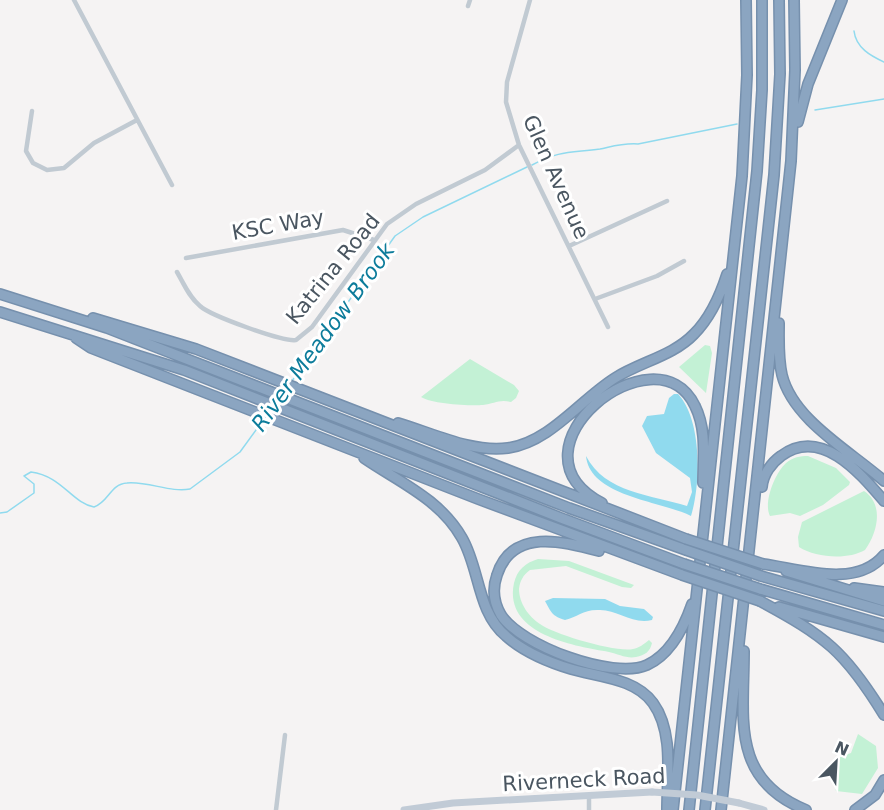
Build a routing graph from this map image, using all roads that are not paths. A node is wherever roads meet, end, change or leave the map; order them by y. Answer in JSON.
{"nodes":[{"id":1,"x":74,"y":0,"type":"edge"},
{"id":2,"x":470,"y":0,"type":"edge"},
{"id":3,"x":530,"y":0,"type":"edge"},
{"id":4,"x":746,"y":0,"type":"edge"},
{"id":5,"x":762,"y":0,"type":"edge"},
{"id":6,"x":779,"y":0,"type":"edge"},
{"id":7,"x":794,"y":0,"type":"edge"},
{"id":8,"x":842,"y":0,"type":"edge"},
{"id":9,"x":468,"y":6,"type":"dead end"},
{"id":10,"x":32,"y":111,"type":"dead end"},
{"id":11,"x":137,"y":120,"type":"junction"},
{"id":12,"x":519,"y":145,"type":"junction"},
{"id":13,"x":791,"y":161,"type":"junction"},
{"id":14,"x":172,"y":185,"type":"dead end"},
{"id":15,"x":667,"y":201,"type":"dead end"},
{"id":16,"x":735,"y":237,"type":"junction"},
{"id":17,"x":374,"y":240,"type":"junction"},
{"id":18,"x":569,"y":246,"type":"junction"},
{"id":19,"x":186,"y":258,"type":"dead end"},
{"id":20,"x":684,"y":261,"type":"dead end"},
{"id":21,"x":780,"y":261,"type":"junction"},
{"id":22,"x":177,"y":272,"type":"dead end"},
{"id":23,"x":0,"y":294,"type":"edge"},
{"id":24,"x":595,"y":299,"type":"junction"},
{"id":25,"x":29,"y":303,"type":"junction"},
{"id":26,"x":0,"y":312,"type":"edge"},
{"id":27,"x":608,"y":327,"type":"dead end"},
{"id":28,"x":67,"y":332,"type":"junction"},
{"id":29,"x":331,"y":402,"type":"junction"},
{"id":30,"x":350,"y":447,"type":"junction"},
{"id":31,"x":884,"y":482,"type":"edge"},
{"id":32,"x":884,"y":501,"type":"edge"},
{"id":33,"x":755,"y":509,"type":"junction"},
{"id":34,"x":652,"y":526,"type":"junction"},
{"id":35,"x":703,"y":537,"type":"junction"},
{"id":36,"x":884,"y":555,"type":"edge"},
{"id":37,"x":763,"y":564,"type":"junction"},
{"id":38,"x":682,"y":575,"type":"junction"},
{"id":39,"x":798,"y":575,"type":"junction"},
{"id":40,"x":697,"y":587,"type":"junction"},
{"id":41,"x":884,"y":592,"type":"edge"},
{"id":42,"x":760,"y":601,"type":"junction"},
{"id":43,"x":884,"y":601,"type":"edge"},
{"id":44,"x":743,"y":603,"type":"junction"},
{"id":45,"x":884,"y":611,"type":"edge"},
{"id":46,"x":884,"y":625,"type":"edge"},
{"id":47,"x":884,"y":637,"type":"edge"},
{"id":48,"x":873,"y":698,"type":"junction"},
{"id":49,"x":884,"y":715,"type":"edge"},
{"id":50,"x":884,"y":725,"type":"edge"},
{"id":51,"x":285,"y":735,"type":"dead end"},
{"id":52,"x":884,"y":780,"type":"edge"},
{"id":53,"x":589,"y":795,"type":"junction"},
{"id":54,"x":276,"y":810,"type":"edge"},
{"id":55,"x":404,"y":810,"type":"edge"},
{"id":56,"x":589,"y":810,"type":"edge"},
{"id":57,"x":667,"y":810,"type":"edge"},
{"id":58,"x":673,"y":810,"type":"edge"},
{"id":59,"x":689,"y":810,"type":"edge"},
{"id":60,"x":705,"y":810,"type":"edge"},
{"id":61,"x":721,"y":810,"type":"edge"},
{"id":62,"x":764,"y":810,"type":"edge"},
{"id":63,"x":806,"y":810,"type":"edge"},
{"id":64,"x":855,"y":810,"type":"edge"}],
"edges":[{"from":1,"to":11,"type":"street"},
{"from":2,"to":9,"type":"street"},
{"from":3,"to":12,"type":"street","name":"Glen Avenue"},
{"from":4,"to":16,"type":"highway"},
{"from":5,"to":59,"type":"highway"},
{"from":6,"to":60,"type":"highway"},
{"from":7,"to":13,"type":"highway"},
{"from":8,"to":13,"type":"highway"},
{"from":10,"to":11,"type":"street"},
{"from":11,"to":14,"type":"street"},
{"from":12,"to":17,"type":"street","name":"Katrina Road"},
{"from":12,"to":18,"type":"street","name":"Glen Avenue"},
{"from":13,"to":21,"type":"highway"},
{"from":15,"to":18,"type":"street"},
{"from":16,"to":29,"type":"highway"},
{"from":16,"to":35,"type":"highway"},
{"from":17,"to":19,"type":"street","name":"KSC Way"},
{"from":17,"to":22,"type":"street","name":"Katrina Road"},
{"from":18,"to":24,"type":"street","name":"Glen Avenue"},
{"from":20,"to":24,"type":"street"},
{"from":21,"to":31,"type":"highway"},
{"from":21,"to":33,"type":"highway"},
{"from":23,"to":25,"type":"highway"},
{"from":24,"to":27,"type":"street","name":"Glen Avenue"},
{"from":25,"to":29,"type":"highway"},
{"from":25,"to":45,"type":"highway","bridge":true},
{"from":26,"to":28,"type":"highway"},
{"from":28,"to":30,"type":"highway"},
{"from":28,"to":46,"type":"highway","bridge":true},
{"from":29,"to":34,"type":"highway"},
{"from":30,"to":38,"type":"highway"},
{"from":30,"to":57,"type":"highway"},
{"from":32,"to":33,"type":"highway"},
{"from":33,"to":44,"type":"highway"},
{"from":34,"to":35,"type":"highway"},
{"from":34,"to":37,"type":"highway","bridge":true},
{"from":35,"to":40,"type":"highway"},
{"from":36,"to":37,"type":"highway"},
{"from":37,"to":39,"type":"highway"},
{"from":38,"to":40,"type":"highway"},
{"from":38,"to":42,"type":"highway","bridge":true},
{"from":39,"to":41,"type":"highway"},
{"from":39,"to":43,"type":"highway"},
{"from":40,"to":58,"type":"highway"},
{"from":42,"to":47,"type":"highway"},
{"from":42,"to":48,"type":"highway"},
{"from":44,"to":61,"type":"highway"},
{"from":44,"to":63,"type":"highway"},
{"from":48,"to":49,"type":"highway"},
{"from":48,"to":50,"type":"highway"},
{"from":51,"to":54,"type":"street"},
{"from":52,"to":64,"type":"highway"},
{"from":53,"to":55,"type":"main road","name":"Riverneck Road"},
{"from":53,"to":56,"type":"street"},
{"from":53,"to":62,"type":"main road","name":"Riverneck Road","bridge":true}]}
